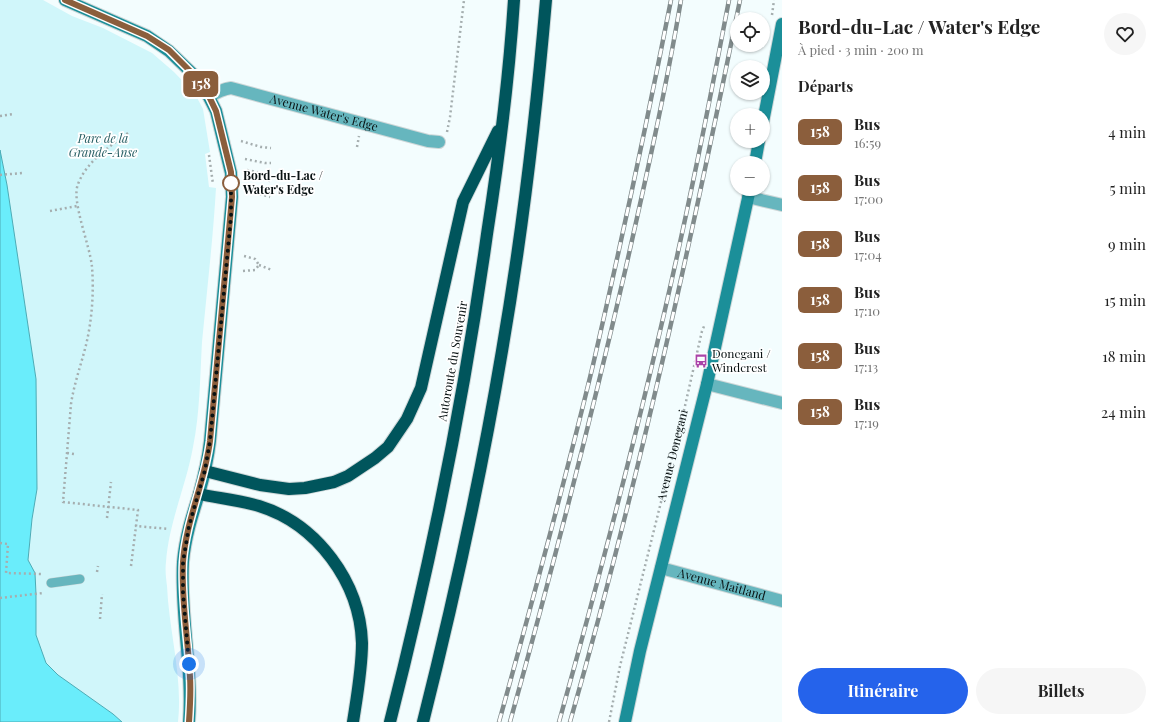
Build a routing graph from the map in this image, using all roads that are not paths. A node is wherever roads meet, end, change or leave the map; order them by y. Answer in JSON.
{"nodes":[{"id":1,"x":65,"y":0,"type":"edge"},
{"id":2,"x":514,"y":0,"type":"edge"},
{"id":3,"x":546,"y":0,"type":"edge"},
{"id":4,"x":782,"y":24,"type":"edge"},
{"id":5,"x":209,"y":97,"type":"junction"},
{"id":6,"x":766,"y":108,"type":"edge"},
{"id":7,"x":502,"y":123,"type":"junction"},
{"id":8,"x":439,"y":142,"type":"dead end"},
{"id":9,"x":748,"y":196,"type":"edge"},
{"id":10,"x":757,"y":196,"type":"edge"},
{"id":11,"x":782,"y":205,"type":"edge"},
{"id":12,"x":707,"y":384,"type":"junction"},
{"id":13,"x":782,"y":404,"type":"edge"},
{"id":14,"x":205,"y":470,"type":"junction"},
{"id":15,"x":199,"y":494,"type":"junction"},
{"id":16,"x":661,"y":568,"type":"junction"},
{"id":17,"x":80,"y":579,"type":"dead end"},
{"id":18,"x":51,"y":583,"type":"dead end"},
{"id":19,"x":782,"y":602,"type":"edge"},
{"id":20,"x":189,"y":722,"type":"edge"},
{"id":21,"x":353,"y":722,"type":"edge"},
{"id":22,"x":390,"y":722,"type":"edge"},
{"id":23,"x":423,"y":722,"type":"edge"},
{"id":24,"x":625,"y":722,"type":"edge"}],
"edges":[{"from":1,"to":5,"type":"street"},
{"from":2,"to":7,"type":"highway","name":"Autoroute du Souvenir"},
{"from":3,"to":23,"type":"highway"},
{"from":4,"to":6,"type":"street"},
{"from":5,"to":8,"type":"street","name":"Avenue Water's Edge"},
{"from":5,"to":14,"type":"street"},
{"from":7,"to":14,"type":"highway"},
{"from":7,"to":22,"type":"highway","name":"Autoroute du Souvenir"},
{"from":9,"to":12,"type":"street","name":"Avenue Donegani"},
{"from":10,"to":11,"type":"street"},
{"from":12,"to":13,"type":"street"},
{"from":12,"to":16,"type":"street","name":"Avenue Donegani"},
{"from":14,"to":15,"type":"street"},
{"from":15,"to":20,"type":"street"},
{"from":15,"to":21,"type":"highway"},
{"from":16,"to":19,"type":"street","name":"Avenue Maitland"},
{"from":16,"to":24,"type":"street","name":"Avenue Donegani"},
{"from":17,"to":18,"type":"lane"}]}
